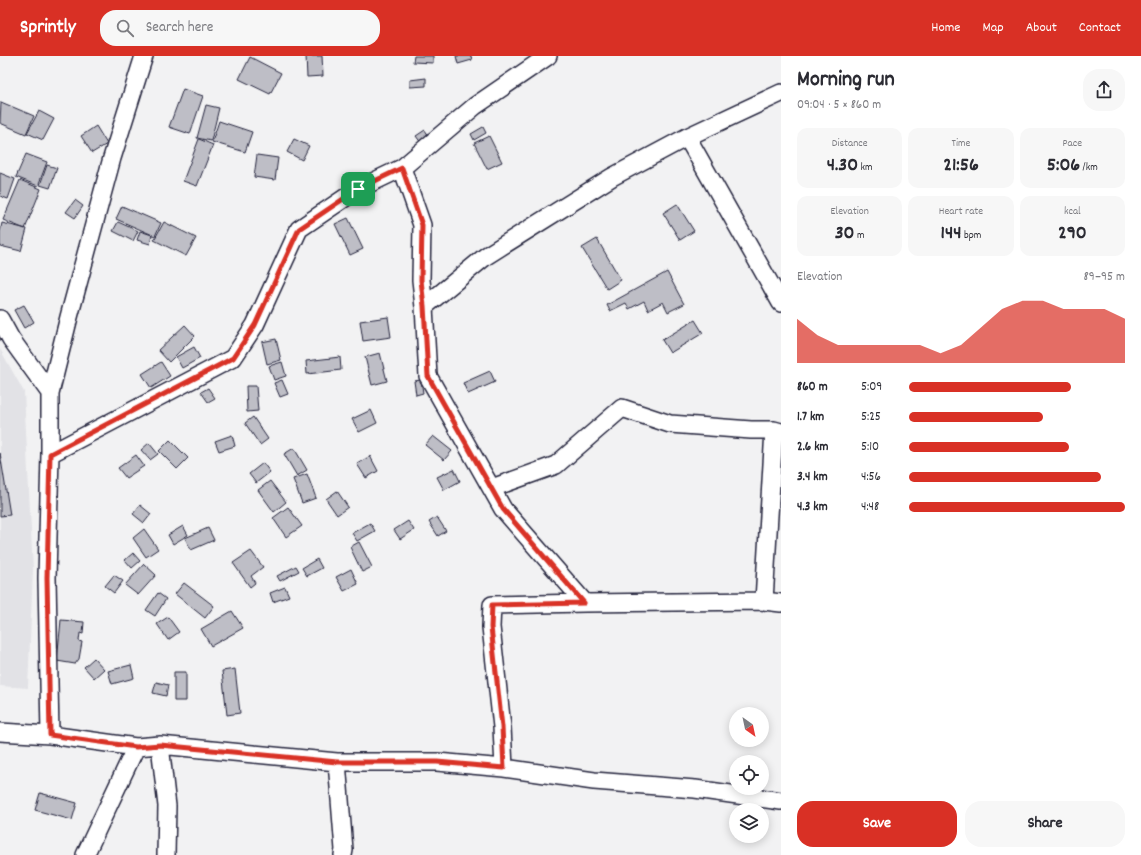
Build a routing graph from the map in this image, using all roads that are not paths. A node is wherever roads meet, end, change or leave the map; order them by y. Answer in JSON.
{"nodes":[{"id":1,"x":144,"y":56,"type":"edge"},
{"id":2,"x":548,"y":56,"type":"edge"},
{"id":3,"x":781,"y":93,"type":"edge"},
{"id":4,"x":688,"y":137,"type":"junction"},
{"id":5,"x":402,"y":168,"type":"junction"},
{"id":6,"x":781,"y":303,"type":"edge"},
{"id":7,"x":424,"y":306,"type":"junction"},
{"id":8,"x":0,"y":319,"type":"edge"},
{"id":9,"x":50,"y":393,"type":"junction"},
{"id":10,"x":778,"y":431,"type":"edge"},
{"id":11,"x":50,"y":454,"type":"junction"},
{"id":12,"x":492,"y":488,"type":"junction"},
{"id":13,"x":764,"y":601,"type":"junction"},
{"id":14,"x":584,"y":603,"type":"junction"},
{"id":15,"x":781,"y":603,"type":"edge"},
{"id":16,"x":0,"y":732,"type":"edge"},
{"id":17,"x":50,"y":735,"type":"junction"},
{"id":18,"x":160,"y":745,"type":"junction"},
{"id":19,"x":136,"y":747,"type":"junction"},
{"id":20,"x":337,"y":762,"type":"junction"},
{"id":21,"x":504,"y":768,"type":"junction"},
{"id":22,"x":781,"y":800,"type":"edge"},
{"id":23,"x":85,"y":855,"type":"edge"},
{"id":24,"x":166,"y":855,"type":"edge"},
{"id":25,"x":343,"y":855,"type":"edge"}],
"edges":[{"from":1,"to":9,"type":"street"},
{"from":2,"to":5,"type":"street"},
{"from":3,"to":4,"type":"street"},
{"from":4,"to":6,"type":"street"},
{"from":4,"to":7,"type":"street"},
{"from":5,"to":7,"type":"street"},
{"from":5,"to":11,"type":"street"},
{"from":7,"to":12,"type":"street"},
{"from":8,"to":9,"type":"street"},
{"from":9,"to":11,"type":"street"},
{"from":10,"to":12,"type":"street"},
{"from":10,"to":13,"type":"street"},
{"from":11,"to":17,"type":"street"},
{"from":12,"to":14,"type":"street"},
{"from":13,"to":14,"type":"street"},
{"from":13,"to":15,"type":"street"},
{"from":14,"to":21,"type":"street"},
{"from":16,"to":17,"type":"street"},
{"from":17,"to":19,"type":"street"},
{"from":18,"to":19,"type":"street"},
{"from":18,"to":20,"type":"street"},
{"from":18,"to":24,"type":"street"},
{"from":19,"to":23,"type":"street"},
{"from":20,"to":21,"type":"street"},
{"from":20,"to":25,"type":"street"},
{"from":21,"to":22,"type":"street"}]}
